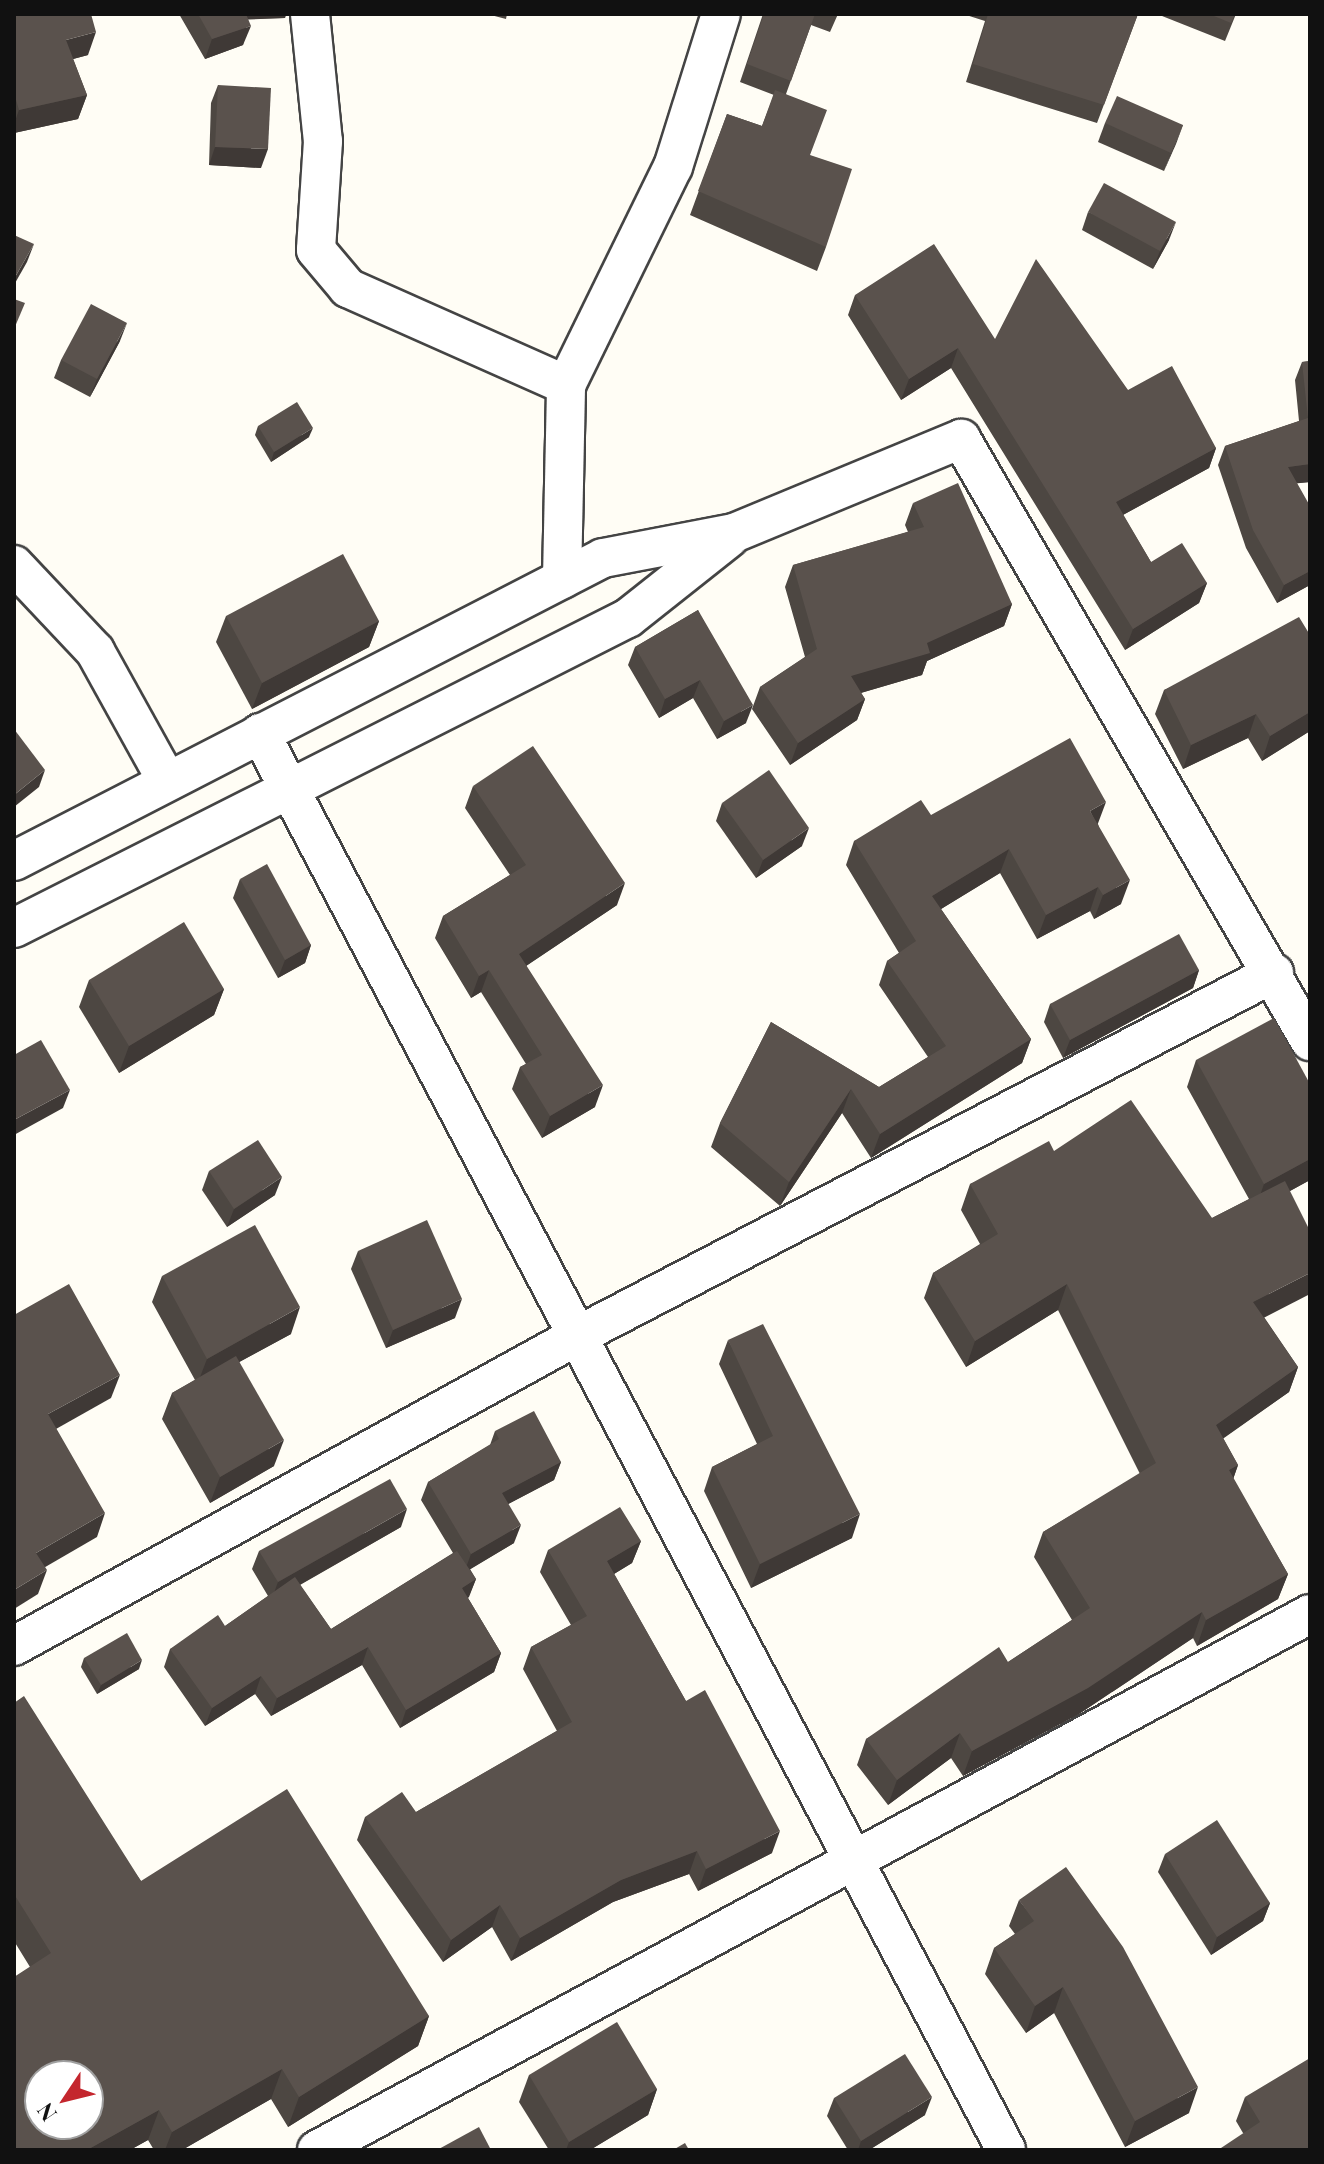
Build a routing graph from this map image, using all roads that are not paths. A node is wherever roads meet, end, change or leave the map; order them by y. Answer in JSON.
{"nodes":[{"id":1,"x":310,"y":14,"type":"edge"},
{"id":2,"x":721,"y":14,"type":"edge"},
{"id":3,"x":566,"y":385,"type":"junction"},
{"id":4,"x":734,"y":533,"type":"junction"},
{"id":5,"x":14,"y":565,"type":"edge"},
{"id":6,"x":562,"y":579,"type":"junction"},
{"id":7,"x":260,"y":733,"type":"junction"},
{"id":8,"x":167,"y":781,"type":"junction"},
{"id":9,"x":289,"y":788,"type":"junction"},
{"id":10,"x":14,"y":861,"type":"edge"},
{"id":11,"x":14,"y":928,"type":"edge"},
{"id":12,"x":1274,"y":973,"type":"junction"},
{"id":13,"x":1310,"y":1041,"type":"edge"},
{"id":14,"x":577,"y":1336,"type":"junction"},
{"id":15,"x":1310,"y":1614,"type":"edge"},
{"id":16,"x":14,"y":1646,"type":"edge"},
{"id":17,"x":854,"y":1858,"type":"junction"},
{"id":18,"x":317,"y":2150,"type":"edge"},
{"id":19,"x":1006,"y":2150,"type":"edge"}],
"edges":[{"from":1,"to":3,"type":"street"},
{"from":2,"to":3,"type":"street"},
{"from":3,"to":6,"type":"street"},
{"from":4,"to":6,"type":"street"},
{"from":4,"to":9,"type":"street"},
{"from":4,"to":12,"type":"street"},
{"from":5,"to":8,"type":"street"},
{"from":6,"to":7,"type":"street"},
{"from":7,"to":8,"type":"street"},
{"from":7,"to":9,"type":"street"},
{"from":8,"to":10,"type":"street"},
{"from":9,"to":11,"type":"street"},
{"from":9,"to":14,"type":"street"},
{"from":12,"to":13,"type":"street"},
{"from":12,"to":14,"type":"street"},
{"from":14,"to":16,"type":"street"},
{"from":14,"to":17,"type":"street"},
{"from":15,"to":17,"type":"street"},
{"from":17,"to":18,"type":"street"},
{"from":17,"to":19,"type":"street"}]}
